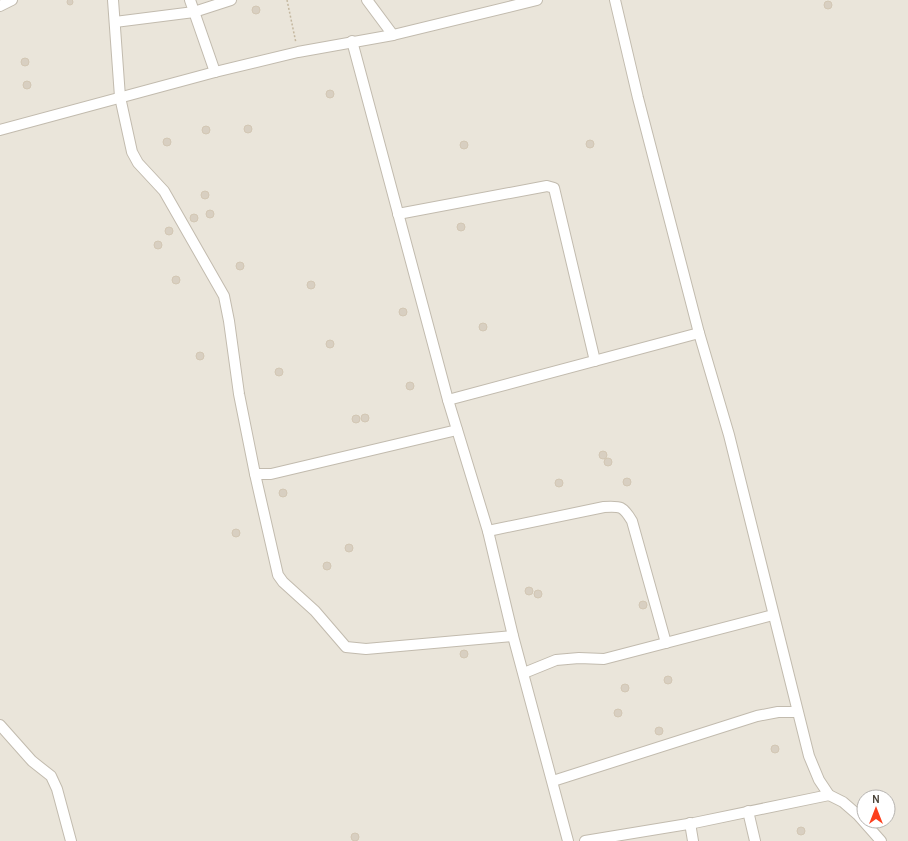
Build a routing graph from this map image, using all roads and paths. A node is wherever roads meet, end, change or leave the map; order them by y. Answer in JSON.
{"nodes":[{"id":1,"x":12,"y":0,"type":"edge"},
{"id":2,"x":114,"y":0,"type":"edge"},
{"id":3,"x":190,"y":0,"type":"edge"},
{"id":4,"x":231,"y":0,"type":"edge"},
{"id":5,"x":286,"y":0,"type":"edge"},
{"id":6,"x":367,"y":0,"type":"edge"},
{"id":7,"x":537,"y":0,"type":"edge"},
{"id":8,"x":615,"y":0,"type":"edge"},
{"id":9,"x":0,"y":6,"type":"edge"},
{"id":10,"x":194,"y":12,"type":"junction"},
{"id":11,"x":115,"y":22,"type":"junction"},
{"id":12,"x":393,"y":35,"type":"junction"},
{"id":13,"x":352,"y":41,"type":"junction"},
{"id":14,"x":298,"y":52,"type":"junction"},
{"id":15,"x":215,"y":72,"type":"junction"},
{"id":16,"x":120,"y":97,"type":"junction"},
{"id":17,"x":0,"y":130,"type":"edge"},
{"id":18,"x":398,"y":214,"type":"junction"},
{"id":19,"x":699,"y":333,"type":"junction"},
{"id":20,"x":595,"y":361,"type":"junction"},
{"id":21,"x":448,"y":400,"type":"junction"},
{"id":22,"x":457,"y":430,"type":"junction"},
{"id":23,"x":255,"y":474,"type":"junction"},
{"id":24,"x":488,"y":531,"type":"junction"},
{"id":25,"x":773,"y":615,"type":"junction"},
{"id":26,"x":513,"y":636,"type":"junction"},
{"id":27,"x":666,"y":643,"type":"junction"},
{"id":28,"x":524,"y":673,"type":"junction"},
{"id":29,"x":797,"y":712,"type":"junction"},
{"id":30,"x":0,"y":725,"type":"edge"},
{"id":31,"x":553,"y":781,"type":"junction"},
{"id":32,"x":829,"y":795,"type":"junction"},
{"id":33,"x":748,"y":811,"type":"junction"},
{"id":34,"x":690,"y":823,"type":"junction"},
{"id":35,"x":71,"y":841,"type":"edge"},
{"id":36,"x":568,"y":841,"type":"edge"},
{"id":37,"x":585,"y":841,"type":"edge"},
{"id":38,"x":693,"y":841,"type":"edge"},
{"id":39,"x":755,"y":841,"type":"edge"},
{"id":40,"x":881,"y":841,"type":"edge"}],
"edges":[{"from":1,"to":9,"type":"street"},
{"from":2,"to":11,"type":"street"},
{"from":3,"to":10,"type":"street"},
{"from":4,"to":10,"type":"street"},
{"from":5,"to":14,"type":"path"},
{"from":6,"to":12,"type":"street"},
{"from":7,"to":12,"type":"street"},
{"from":8,"to":19,"type":"street"},
{"from":10,"to":11,"type":"street"},
{"from":10,"to":15,"type":"street"},
{"from":11,"to":16,"type":"street"},
{"from":12,"to":13,"type":"street"},
{"from":13,"to":14,"type":"street"},
{"from":13,"to":18,"type":"street"},
{"from":14,"to":15,"type":"street"},
{"from":15,"to":16,"type":"street"},
{"from":16,"to":17,"type":"street"},
{"from":16,"to":23,"type":"street"},
{"from":18,"to":20,"type":"street"},
{"from":18,"to":21,"type":"street"},
{"from":19,"to":20,"type":"street"},
{"from":19,"to":25,"type":"street"},
{"from":20,"to":21,"type":"street"},
{"from":21,"to":22,"type":"street"},
{"from":22,"to":23,"type":"street"},
{"from":22,"to":24,"type":"street"},
{"from":23,"to":26,"type":"street"},
{"from":24,"to":26,"type":"street"},
{"from":24,"to":27,"type":"street"},
{"from":25,"to":27,"type":"street"},
{"from":25,"to":29,"type":"street"},
{"from":26,"to":28,"type":"street"},
{"from":27,"to":28,"type":"street"},
{"from":28,"to":31,"type":"street"},
{"from":29,"to":31,"type":"street"},
{"from":29,"to":32,"type":"street"},
{"from":30,"to":35,"type":"street"},
{"from":31,"to":36,"type":"street"},
{"from":32,"to":33,"type":"street"},
{"from":32,"to":40,"type":"street"},
{"from":33,"to":34,"type":"street"},
{"from":33,"to":39,"type":"street"},
{"from":34,"to":37,"type":"street"},
{"from":34,"to":38,"type":"street"}]}
